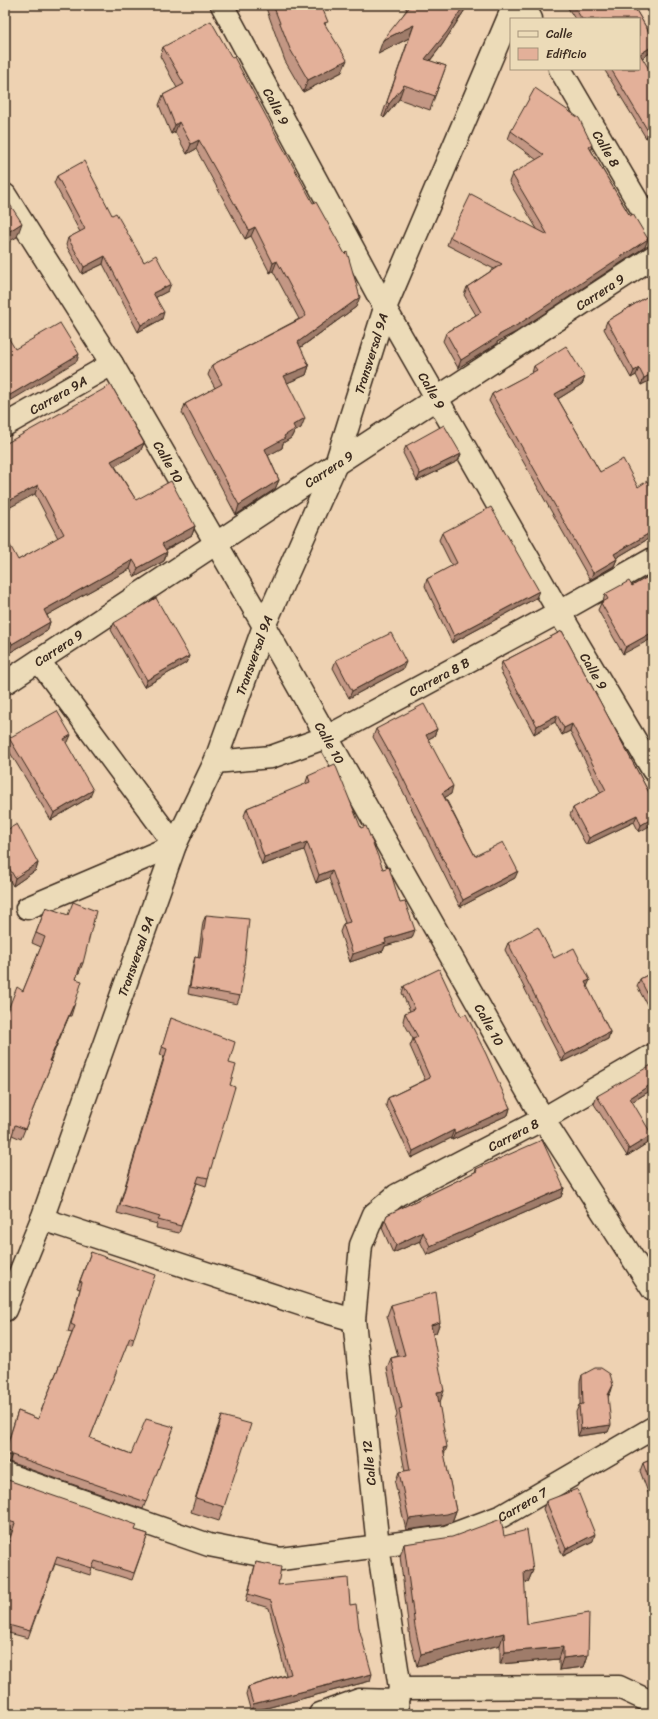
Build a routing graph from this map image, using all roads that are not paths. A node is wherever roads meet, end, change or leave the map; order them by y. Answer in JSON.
{"nodes":[{"id":1,"x":222,"y":5,"type":"edge"},
{"id":2,"x":514,"y":5,"type":"edge"},
{"id":3,"x":523,"y":5,"type":"edge"},
{"id":4,"x":530,"y":18,"type":"edge"},
{"id":5,"x":561,"y":70,"type":"edge"},
{"id":6,"x":5,"y":195,"type":"edge"},
{"id":7,"x":653,"y":228,"type":"edge"},
{"id":8,"x":653,"y":257,"type":"edge"},
{"id":9,"x":385,"y":308,"type":"junction"},
{"id":10,"x":112,"y":364,"type":"junction"},
{"id":11,"x":438,"y":399,"type":"junction"},
{"id":12,"x":5,"y":425,"type":"edge"},
{"id":13,"x":336,"y":464,"type":"junction"},
{"id":14,"x":215,"y":545,"type":"junction"},
{"id":15,"x":653,"y":559,"type":"edge"},
{"id":16,"x":559,"y":612,"type":"junction"},
{"id":17,"x":264,"y":626,"type":"junction"},
{"id":18,"x":39,"y":661,"type":"junction"},
{"id":19,"x":5,"y":683,"type":"edge"},
{"id":20,"x":327,"y":737,"type":"junction"},
{"id":21,"x":214,"y":762,"type":"junction"},
{"id":22,"x":653,"y":770,"type":"edge"},
{"id":23,"x":175,"y":845,"type":"junction"},
{"id":24,"x":27,"y":908,"type":"dead end"},
{"id":25,"x":653,"y":1055,"type":"edge"},
{"id":26,"x":543,"y":1119,"type":"junction"},
{"id":27,"x":374,"y":1214,"type":"joint"},
{"id":28,"x":42,"y":1219,"type":"junction"},
{"id":29,"x":653,"y":1290,"type":"edge"},
{"id":30,"x":5,"y":1310,"type":"edge"},
{"id":31,"x":354,"y":1320,"type":"junction"},
{"id":32,"x":653,"y":1428,"type":"edge"},
{"id":33,"x":5,"y":1474,"type":"edge"},
{"id":34,"x":378,"y":1546,"type":"junction"},
{"id":35,"x":398,"y":1701,"type":"edge"},
{"id":36,"x":653,"y":1703,"type":"edge"},
{"id":37,"x":320,"y":1714,"type":"edge"}],
"edges":[{"from":1,"to":9,"type":"street","name":"Calle 9"},
{"from":2,"to":9,"type":"street","name":"Transversal 9A"},
{"from":3,"to":4,"type":"street"},
{"from":5,"to":7,"type":"street","name":"Calle 8"},
{"from":6,"to":10,"type":"street","name":"Calle 10"},
{"from":8,"to":11,"type":"street","name":"Carrera 9"},
{"from":9,"to":11,"type":"street","name":"Calle 9"},
{"from":9,"to":13,"type":"street","name":"Transversal 9A"},
{"from":10,"to":12,"type":"street","name":"Carrera 9A"},
{"from":10,"to":14,"type":"street","name":"Calle 10"},
{"from":11,"to":13,"type":"street","name":"Carrera 9"},
{"from":11,"to":16,"type":"street","name":"Calle 9"},
{"from":13,"to":14,"type":"street","name":"Carrera 9"},
{"from":13,"to":17,"type":"street","name":"Transversal 9A"},
{"from":14,"to":17,"type":"street","name":"Calle 10"},
{"from":14,"to":18,"type":"street","name":"Carrera 9"},
{"from":15,"to":16,"type":"street","name":"Carrera 8 B"},
{"from":16,"to":20,"type":"street","name":"Carrera 8 B"},
{"from":16,"to":22,"type":"street","name":"Calle 9"},
{"from":17,"to":20,"type":"street","name":"Calle 10"},
{"from":17,"to":21,"type":"street","name":"Transversal 9A"},
{"from":18,"to":19,"type":"street","name":"Carrera 9"},
{"from":18,"to":23,"type":"street"},
{"from":20,"to":21,"type":"street","name":"Carrera 8 B"},
{"from":20,"to":26,"type":"street","name":"Calle 10"},
{"from":21,"to":23,"type":"street","name":"Transversal 9A"},
{"from":23,"to":24,"type":"street"},
{"from":23,"to":28,"type":"street","name":"Transversal 9A"},
{"from":25,"to":26,"type":"street","name":"Carrera 8"},
{"from":26,"to":27,"type":"street","name":"Carrera 8"},
{"from":26,"to":29,"type":"street","name":"Calle 10"},
{"from":27,"to":31,"type":"street","name":"Calle 12"},
{"from":28,"to":30,"type":"street","name":"Transversal 9A"},
{"from":28,"to":31,"type":"street"},
{"from":31,"to":34,"type":"street","name":"Calle 12"},
{"from":32,"to":34,"type":"street","name":"Carrera 7"},
{"from":33,"to":34,"type":"street","name":"Carrera 7"},
{"from":34,"to":35,"type":"street","name":"Calle 12"},
{"from":35,"to":36,"type":"street"},
{"from":35,"to":37,"type":"street"}]}
